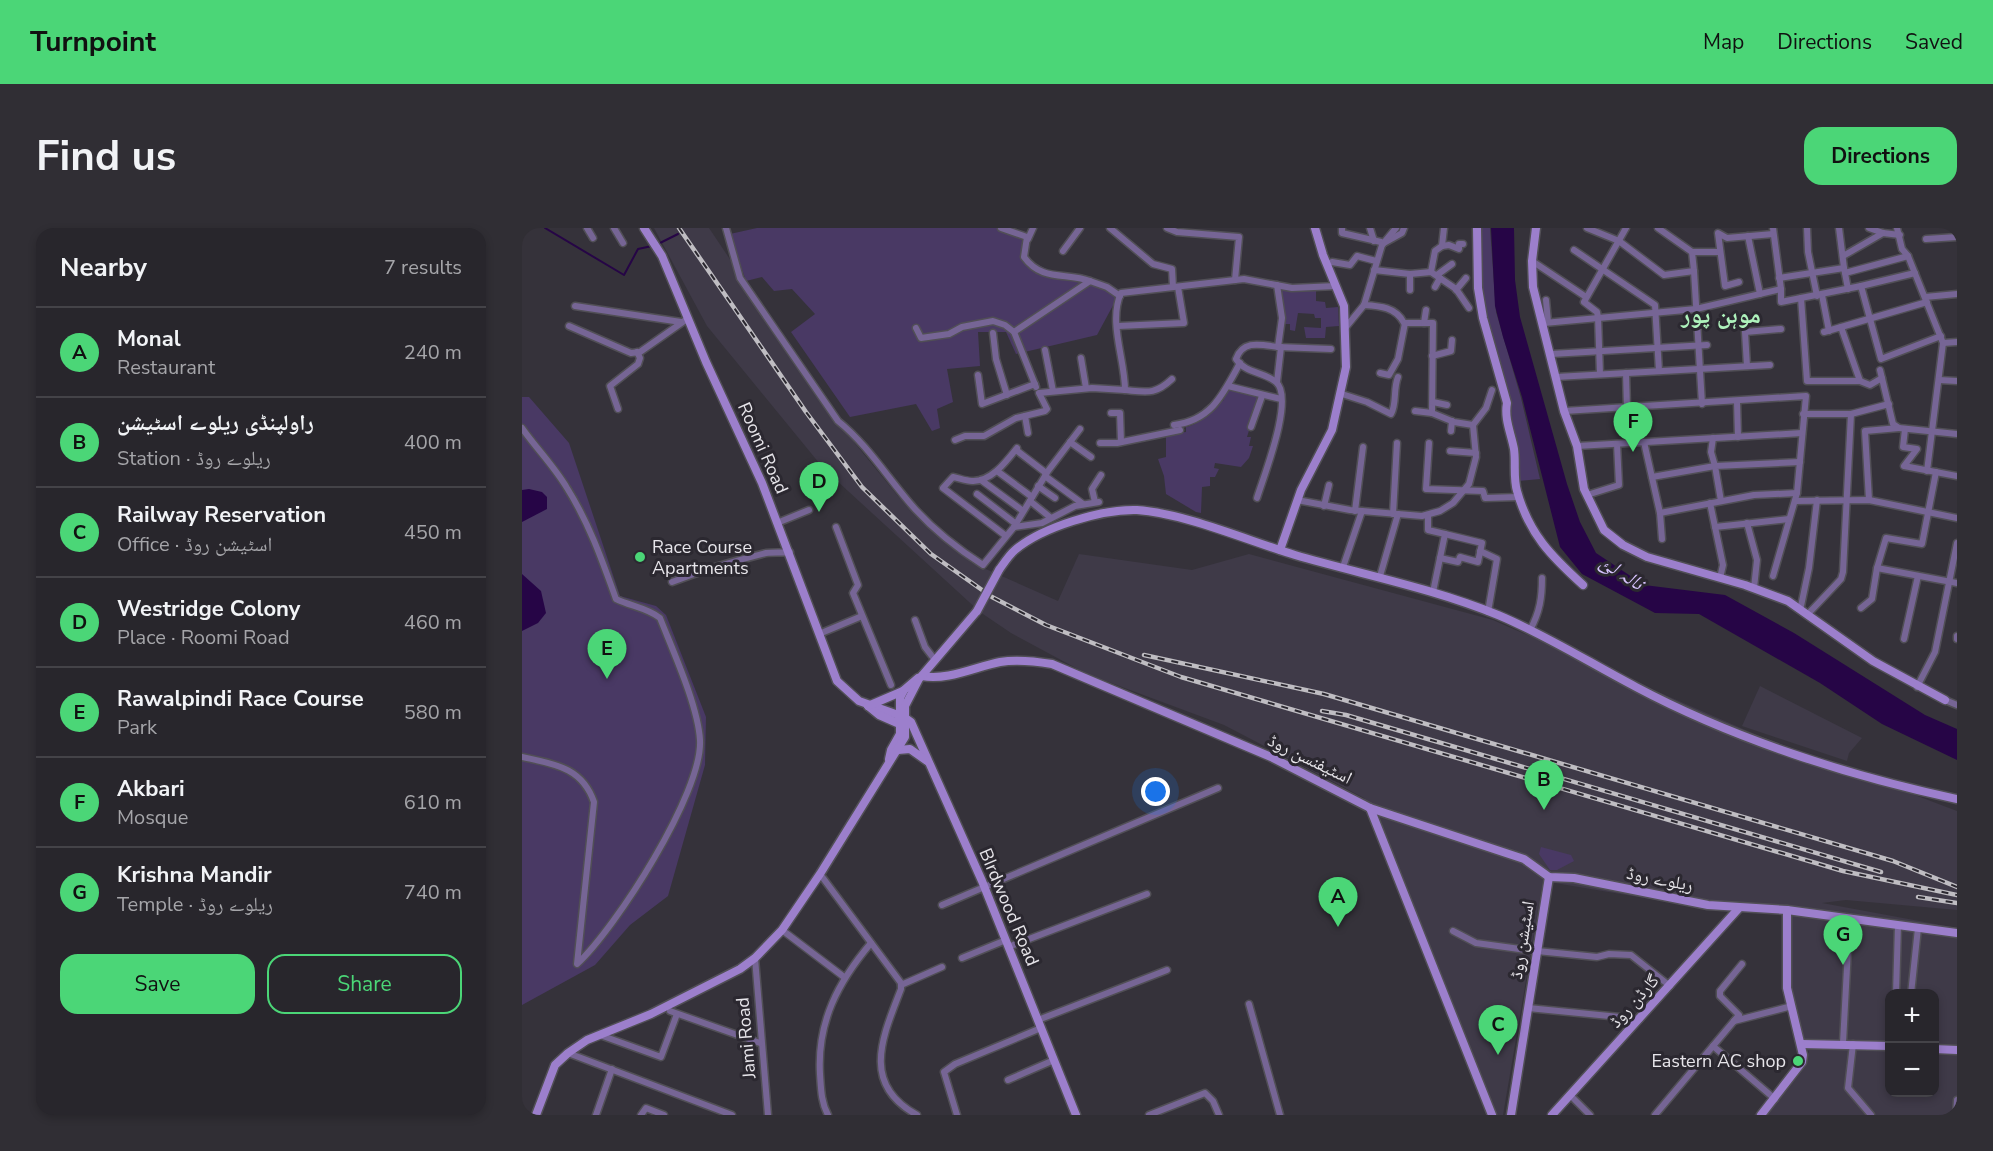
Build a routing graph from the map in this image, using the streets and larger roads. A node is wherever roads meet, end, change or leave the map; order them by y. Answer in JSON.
{"nodes":[{"id":1,"x":587,"y":228,"type":"edge"},
{"id":2,"x":614,"y":228,"type":"edge"},
{"id":3,"x":644,"y":228,"type":"edge"},
{"id":4,"x":726,"y":228,"type":"edge"},
{"id":5,"x":1001,"y":228,"type":"edge"},
{"id":6,"x":1033,"y":228,"type":"edge"},
{"id":7,"x":1080,"y":228,"type":"edge"},
{"id":8,"x":1110,"y":228,"type":"edge"},
{"id":9,"x":1167,"y":228,"type":"edge"},
{"id":10,"x":1316,"y":228,"type":"edge"},
{"id":11,"x":1342,"y":228,"type":"edge"},
{"id":12,"x":1370,"y":228,"type":"edge"},
{"id":13,"x":1396,"y":228,"type":"edge"},
{"id":14,"x":1404,"y":228,"type":"edge"},
{"id":15,"x":1444,"y":228,"type":"edge"},
{"id":16,"x":1477,"y":228,"type":"edge"},
{"id":17,"x":1536,"y":228,"type":"edge"},
{"id":18,"x":1587,"y":228,"type":"edge"},
{"id":19,"x":1626,"y":228,"type":"edge"},
{"id":20,"x":1658,"y":228,"type":"edge"},
{"id":21,"x":1712,"y":228,"type":"edge"},
{"id":22,"x":1807,"y":228,"type":"edge"},
{"id":23,"x":1839,"y":228,"type":"edge"},
{"id":24,"x":1869,"y":228,"type":"edge"},
{"id":25,"x":1773,"y":231,"type":"edge"},
{"id":26,"x":1898,"y":231,"type":"edge"},
{"id":27,"x":1718,"y":233,"type":"junction"},
{"id":28,"x":1883,"y":233,"type":"junction"},
{"id":29,"x":1748,"y":236,"type":"junction"},
{"id":30,"x":1957,"y":237,"type":"edge"},
{"id":31,"x":593,"y":238,"type":"dead end"},
{"id":32,"x":1028,"y":239,"type":"junction"},
{"id":33,"x":1926,"y":239,"type":"dead end"},
{"id":34,"x":1374,"y":241,"type":"junction"},
{"id":35,"x":1619,"y":241,"type":"junction"},
{"id":36,"x":1433,"y":242,"type":"dead end"},
{"id":37,"x":623,"y":243,"type":"dead end"},
{"id":38,"x":1383,"y":244,"type":"junction"},
{"id":39,"x":1463,"y":244,"type":"dead end"},
{"id":40,"x":1441,"y":247,"type":"junction"},
{"id":41,"x":1574,"y":250,"type":"dead end"},
{"id":42,"x":1063,"y":251,"type":"dead end"},
{"id":43,"x":1692,"y":252,"type":"junction"},
{"id":44,"x":1720,"y":252,"type":"junction"},
{"id":45,"x":1843,"y":256,"type":"junction"},
{"id":46,"x":1908,"y":256,"type":"junction"},
{"id":47,"x":1376,"y":261,"type":"junction"},
{"id":48,"x":1532,"y":261,"type":"junction"},
{"id":49,"x":1396,"y":263,"type":"dead end"},
{"id":50,"x":1327,"y":264,"type":"junction"},
{"id":51,"x":1452,"y":264,"type":"dead end"},
{"id":52,"x":1603,"y":269,"type":"junction"},
{"id":53,"x":1374,"y":270,"type":"junction"},
{"id":54,"x":1845,"y":270,"type":"junction"},
{"id":55,"x":1694,"y":271,"type":"junction"},
{"id":56,"x":1812,"y":271,"type":"junction"},
{"id":57,"x":1393,"y":272,"type":"junction"},
{"id":58,"x":1915,"y":273,"type":"junction"},
{"id":59,"x":1410,"y":274,"type":"junction"},
{"id":60,"x":1436,"y":275,"type":"junction"},
{"id":61,"x":1466,"y":278,"type":"dead end"},
{"id":62,"x":1779,"y":278,"type":"junction"},
{"id":63,"x":1235,"y":280,"type":"junction"},
{"id":64,"x":1090,"y":281,"type":"junction"},
{"id":65,"x":1739,"y":282,"type":"dead end"},
{"id":66,"x":1277,"y":285,"type":"junction"},
{"id":67,"x":1336,"y":286,"type":"junction"},
{"id":68,"x":1435,"y":286,"type":"dead end"},
{"id":69,"x":1861,"y":286,"type":"junction"},
{"id":70,"x":1175,"y":287,"type":"junction"},
{"id":71,"x":1781,"y":289,"type":"junction"},
{"id":72,"x":1848,"y":289,"type":"junction"},
{"id":73,"x":1410,"y":290,"type":"dead end"},
{"id":74,"x":1457,"y":293,"type":"junction"},
{"id":75,"x":1760,"y":294,"type":"junction"},
{"id":76,"x":1957,"y":294,"type":"edge"},
{"id":77,"x":1819,"y":295,"type":"junction"},
{"id":78,"x":1120,"y":296,"type":"junction"},
{"id":79,"x":1586,"y":297,"type":"junction"},
{"id":80,"x":1801,"y":298,"type":"junction"},
{"id":81,"x":1546,"y":300,"type":"dead end"},
{"id":82,"x":1926,"y":300,"type":"junction"},
{"id":83,"x":1364,"y":305,"type":"junction"},
{"id":84,"x":575,"y":306,"type":"dead end"},
{"id":85,"x":1469,"y":308,"type":"dead end"},
{"id":86,"x":1696,"y":309,"type":"junction"},
{"id":87,"x":1426,"y":310,"type":"dead end"},
{"id":88,"x":1655,"y":313,"type":"junction"},
{"id":89,"x":1598,"y":317,"type":"junction"},
{"id":90,"x":1870,"y":318,"type":"junction"},
{"id":91,"x":684,"y":321,"type":"junction"},
{"id":92,"x":1405,"y":323,"type":"junction"},
{"id":93,"x":1424,"y":323,"type":"junction"},
{"id":94,"x":1546,"y":323,"type":"junction"},
{"id":95,"x":569,"y":326,"type":"dead end"},
{"id":96,"x":1118,"y":326,"type":"junction"},
{"id":97,"x":1346,"y":327,"type":"junction"},
{"id":98,"x":1841,"y":327,"type":"junction"},
{"id":99,"x":916,"y":328,"type":"dead end"},
{"id":100,"x":1781,"y":329,"type":"dead end"},
{"id":101,"x":1014,"y":332,"type":"junction"},
{"id":102,"x":993,"y":333,"type":"dead end"},
{"id":103,"x":1452,"y":340,"type":"dead end"},
{"id":104,"x":1942,"y":340,"type":"junction"},
{"id":105,"x":1957,"y":342,"type":"edge"},
{"id":106,"x":1698,"y":345,"type":"junction"},
{"id":107,"x":1707,"y":345,"type":"dead end"},
{"id":108,"x":1656,"y":346,"type":"junction"},
{"id":109,"x":1280,"y":347,"type":"junction"},
{"id":110,"x":1330,"y":349,"type":"dead end"},
{"id":111,"x":1045,"y":350,"type":"dead end"},
{"id":112,"x":1599,"y":351,"type":"junction"},
{"id":113,"x":637,"y":352,"type":"junction"},
{"id":114,"x":1551,"y":354,"type":"junction"},
{"id":115,"x":1432,"y":356,"type":"junction"},
{"id":116,"x":1081,"y":358,"type":"dead end"},
{"id":117,"x":1240,"y":363,"type":"junction"},
{"id":118,"x":1770,"y":365,"type":"dead end"},
{"id":119,"x":1747,"y":366,"type":"junction"},
{"id":120,"x":1699,"y":368,"type":"junction"},
{"id":121,"x":1880,"y":370,"type":"dead end"},
{"id":122,"x":1659,"y":371,"type":"junction"},
{"id":123,"x":1380,"y":373,"type":"dead end"},
{"id":124,"x":1626,"y":373,"type":"junction"},
{"id":125,"x":1600,"y":374,"type":"junction"},
{"id":126,"x":978,"y":375,"type":"dead end"},
{"id":127,"x":1398,"y":377,"type":"dead end"},
{"id":128,"x":1556,"y":377,"type":"junction"},
{"id":129,"x":1882,"y":378,"type":"junction"},
{"id":130,"x":1172,"y":379,"type":"dead end"},
{"id":131,"x":1939,"y":380,"type":"junction"},
{"id":132,"x":1860,"y":381,"type":"junction"},
{"id":133,"x":1957,"y":381,"type":"edge"},
{"id":134,"x":1277,"y":382,"type":"junction"},
{"id":135,"x":1035,"y":384,"type":"junction"},
{"id":136,"x":1228,"y":386,"type":"junction"},
{"id":137,"x":1086,"y":388,"type":"junction"},
{"id":138,"x":1125,"y":390,"type":"junction"},
{"id":139,"x":1492,"y":390,"type":"dead end"},
{"id":140,"x":1053,"y":391,"type":"junction"},
{"id":141,"x":1039,"y":393,"type":"junction"},
{"id":142,"x":1007,"y":394,"type":"junction"},
{"id":143,"x":1342,"y":394,"type":"junction"},
{"id":144,"x":1262,"y":396,"type":"junction"},
{"id":145,"x":1281,"y":399,"type":"junction"},
{"id":146,"x":1433,"y":402,"type":"junction"},
{"id":147,"x":1737,"y":402,"type":"junction"},
{"id":148,"x":1702,"y":404,"type":"junction"},
{"id":149,"x":1889,"y":404,"type":"junction"},
{"id":150,"x":1447,"y":405,"type":"dead end"},
{"id":151,"x":1627,"y":408,"type":"junction"},
{"id":152,"x":618,"y":409,"type":"dead end"},
{"id":153,"x":1415,"y":411,"type":"dead end"},
{"id":154,"x":1564,"y":411,"type":"junction"},
{"id":155,"x":1111,"y":413,"type":"dead end"},
{"id":156,"x":1432,"y":413,"type":"junction"},
{"id":157,"x":1803,"y":414,"type":"junction"},
{"id":158,"x":1851,"y":414,"type":"junction"},
{"id":159,"x":1025,"y":416,"type":"junction"},
{"id":160,"x":1452,"y":421,"type":"junction"},
{"id":161,"x":1174,"y":424,"type":"dead end"},
{"id":162,"x":1473,"y":425,"type":"junction"},
{"id":163,"x":1251,"y":427,"type":"dead end"},
{"id":164,"x":522,"y":428,"type":"edge"},
{"id":165,"x":1080,"y":429,"type":"dead end"},
{"id":166,"x":1902,"y":429,"type":"junction"},
{"id":167,"x":1180,"y":430,"type":"dead end"},
{"id":168,"x":1450,"y":431,"type":"dead end"},
{"id":169,"x":1933,"y":431,"type":"junction"},
{"id":170,"x":1028,"y":433,"type":"dead end"},
{"id":171,"x":1802,"y":433,"type":"junction"},
{"id":172,"x":1957,"y":434,"type":"edge"},
{"id":173,"x":1738,"y":437,"type":"junction"},
{"id":174,"x":1713,"y":438,"type":"junction"},
{"id":175,"x":955,"y":440,"type":"dead end"},
{"id":176,"x":1070,"y":442,"type":"junction"},
{"id":177,"x":1121,"y":442,"type":"junction"},
{"id":178,"x":1429,"y":442,"type":"dead end"},
{"id":179,"x":1644,"y":442,"type":"junction"},
{"id":180,"x":1100,"y":443,"type":"dead end"},
{"id":181,"x":1397,"y":443,"type":"dead end"},
{"id":182,"x":1633,"y":443,"type":"junction"},
{"id":183,"x":1617,"y":444,"type":"junction"},
{"id":184,"x":1577,"y":446,"type":"junction"},
{"id":185,"x":1363,"y":447,"type":"dead end"},
{"id":186,"x":1450,"y":451,"type":"dead end"},
{"id":187,"x":1476,"y":453,"type":"junction"},
{"id":188,"x":1091,"y":457,"type":"dead end"},
{"id":189,"x":1800,"y":462,"type":"junction"},
{"id":190,"x":1715,"y":466,"type":"junction"},
{"id":191,"x":997,"y":471,"type":"junction"},
{"id":192,"x":1927,"y":471,"type":"junction"},
{"id":193,"x":1936,"y":472,"type":"junction"},
{"id":194,"x":1046,"y":474,"type":"junction"},
{"id":195,"x":1101,"y":475,"type":"dead end"},
{"id":196,"x":1957,"y":476,"type":"edge"},
{"id":197,"x":1652,"y":477,"type":"junction"},
{"id":198,"x":981,"y":480,"type":"junction"},
{"id":199,"x":1329,"y":485,"type":"dead end"},
{"id":200,"x":1038,"y":486,"type":"junction"},
{"id":201,"x":1465,"y":491,"type":"junction"},
{"id":202,"x":1797,"y":493,"type":"junction"},
{"id":203,"x":976,"y":494,"type":"dead end"},
{"id":204,"x":1587,"y":495,"type":"junction"},
{"id":205,"x":1519,"y":496,"type":"junction"},
{"id":206,"x":1055,"y":498,"type":"dead end"},
{"id":207,"x":1257,"y":498,"type":"dead end"},
{"id":208,"x":1031,"y":499,"type":"junction"},
{"id":209,"x":1297,"y":500,"type":"junction"},
{"id":210,"x":1817,"y":500,"type":"junction"},
{"id":211,"x":1848,"y":500,"type":"junction"},
{"id":212,"x":1869,"y":500,"type":"junction"},
{"id":213,"x":1721,"y":501,"type":"junction"},
{"id":214,"x":1795,"y":501,"type":"junction"},
{"id":215,"x":1710,"y":503,"type":"junction"},
{"id":216,"x":1083,"y":504,"type":"junction"},
{"id":217,"x":1324,"y":506,"type":"junction"},
{"id":218,"x":809,"y":510,"type":"dead end"},
{"id":219,"x":1023,"y":511,"type":"junction"},
{"id":220,"x":1359,"y":511,"type":"junction"},
{"id":221,"x":1928,"y":512,"type":"junction"},
{"id":222,"x":1660,"y":513,"type":"junction"},
{"id":223,"x":1396,"y":514,"type":"junction"},
{"id":224,"x":1428,"y":514,"type":"junction"},
{"id":225,"x":1051,"y":518,"type":"junction"},
{"id":226,"x":1957,"y":518,"type":"edge"},
{"id":227,"x":1789,"y":519,"type":"junction"},
{"id":228,"x":777,"y":522,"type":"junction"},
{"id":229,"x":1747,"y":523,"type":"junction"},
{"id":230,"x":1015,"y":525,"type":"junction"},
{"id":231,"x":836,"y":527,"type":"dead end"},
{"id":232,"x":1715,"y":527,"type":"junction"},
{"id":233,"x":1445,"y":534,"type":"junction"},
{"id":234,"x":1006,"y":536,"type":"junction"},
{"id":235,"x":1662,"y":539,"type":"dead end"},
{"id":236,"x":1957,"y":543,"type":"edge"},
{"id":237,"x":1280,"y":550,"type":"junction"},
{"id":238,"x":1480,"y":551,"type":"junction"},
{"id":239,"x":789,"y":552,"type":"junction"},
{"id":240,"x":1440,"y":558,"type":"junction"},
{"id":241,"x":1343,"y":567,"type":"junction"},
{"id":242,"x":1877,"y":568,"type":"junction"},
{"id":243,"x":1380,"y":576,"type":"junction"},
{"id":244,"x":1773,"y":576,"type":"dead end"},
{"id":245,"x":1918,"y":576,"type":"junction"},
{"id":246,"x":1542,"y":578,"type":"dead end"},
{"id":247,"x":1720,"y":578,"type":"junction"},
{"id":248,"x":672,"y":582,"type":"dead end"},
{"id":249,"x":1954,"y":582,"type":"edge"},
{"id":250,"x":1583,"y":585,"type":"dead end"},
{"id":251,"x":1754,"y":588,"type":"junction"},
{"id":252,"x":1433,"y":592,"type":"junction"},
{"id":253,"x":1801,"y":606,"type":"dead end"},
{"id":254,"x":1861,"y":608,"type":"dead end"},
{"id":255,"x":1488,"y":612,"type":"junction"},
{"id":256,"x":1808,"y":614,"type":"junction"},
{"id":257,"x":862,"y":616,"type":"junction"},
{"id":258,"x":915,"y":620,"type":"dead end"},
{"id":259,"x":1530,"y":630,"type":"junction"},
{"id":260,"x":819,"y":634,"type":"junction"},
{"id":261,"x":1904,"y":639,"type":"dead end"},
{"id":262,"x":935,"y":660,"type":"junction"},
{"id":263,"x":922,"y":676,"type":"junction"},
{"id":264,"x":891,"y":685,"type":"dead end"},
{"id":265,"x":1917,"y":687,"type":"junction"},
{"id":266,"x":904,"y":690,"type":"junction"},
{"id":267,"x":1945,"y":700,"type":"joint"},
{"id":268,"x":1957,"y":705,"type":"edge"},
{"id":269,"x":867,"y":706,"type":"junction"},
{"id":270,"x":904,"y":722,"type":"junction"},
{"id":271,"x":898,"y":750,"type":"junction"},
{"id":272,"x":522,"y":757,"type":"edge"},
{"id":273,"x":889,"y":760,"type":"junction"},
{"id":274,"x":930,"y":765,"type":"junction"},
{"id":275,"x":1218,"y":788,"type":"dead end"},
{"id":276,"x":1957,"y":799,"type":"edge"},
{"id":277,"x":1370,"y":808,"type":"junction"},
{"id":278,"x":820,"y":874,"type":"junction"},
{"id":279,"x":1549,"y":878,"type":"junction"},
{"id":280,"x":984,"y":888,"type":"junction"},
{"id":281,"x":1147,"y":894,"type":"dead end"},
{"id":282,"x":942,"y":905,"type":"dead end"},
{"id":283,"x":1739,"y":909,"type":"junction"},
{"id":284,"x":1787,"y":910,"type":"junction"},
{"id":285,"x":1898,"y":925,"type":"junction"},
{"id":286,"x":1918,"y":928,"type":"junction"},
{"id":287,"x":782,"y":930,"type":"junction"},
{"id":288,"x":1453,"y":931,"type":"dead end"},
{"id":289,"x":1957,"y":933,"type":"edge"},
{"id":290,"x":871,"y":943,"type":"junction"},
{"id":291,"x":1007,"y":944,"type":"junction"},
{"id":292,"x":1848,"y":949,"type":"dead end"},
{"id":293,"x":1536,"y":952,"type":"junction"},
{"id":294,"x":755,"y":958,"type":"junction"},
{"id":295,"x":962,"y":958,"type":"dead end"},
{"id":296,"x":1742,"y":964,"type":"dead end"},
{"id":297,"x":942,"y":967,"type":"dead end"},
{"id":298,"x":1167,"y":970,"type":"dead end"},
{"id":299,"x":844,"y":977,"type":"junction"},
{"id":300,"x":901,"y":985,"type":"junction"},
{"id":301,"x":1670,"y":986,"type":"junction"},
{"id":302,"x":1896,"y":989,"type":"edge"},
{"id":303,"x":1911,"y":989,"type":"edge"},
{"id":304,"x":1249,"y":1004,"type":"dead end"},
{"id":305,"x":1792,"y":1006,"type":"junction"},
{"id":306,"x":1528,"y":1008,"type":"junction"},
{"id":307,"x":1640,"y":1019,"type":"junction"},
{"id":308,"x":1734,"y":1021,"type":"junction"},
{"id":309,"x":1040,"y":1024,"type":"junction"},
{"id":310,"x":599,"y":1035,"type":"junction"},
{"id":311,"x":760,"y":1043,"type":"junction"},
{"id":312,"x":1843,"y":1043,"type":"junction"},
{"id":313,"x":1802,"y":1044,"type":"junction"},
{"id":314,"x":1853,"y":1044,"type":"junction"},
{"id":315,"x":1713,"y":1046,"type":"junction"},
{"id":316,"x":1885,"y":1046,"type":"edge"},
{"id":317,"x":1939,"y":1049,"type":"edge"},
{"id":318,"x":1957,"y":1050,"type":"edge"},
{"id":319,"x":568,"y":1053,"type":"junction"},
{"id":320,"x":1054,"y":1060,"type":"junction"},
{"id":321,"x":612,"y":1069,"type":"junction"},
{"id":322,"x":1008,"y":1080,"type":"dead end"},
{"id":323,"x":1570,"y":1096,"type":"junction"},
{"id":324,"x":1775,"y":1099,"type":"junction"},
{"id":325,"x":1957,"y":1100,"type":"edge"},
{"id":326,"x":905,"y":1112,"type":"edge"},
{"id":327,"x":827,"y":1114,"type":"edge"},
{"id":328,"x":536,"y":1115,"type":"edge"},
{"id":329,"x":596,"y":1115,"type":"edge"},
{"id":330,"x":641,"y":1115,"type":"edge"},
{"id":331,"x":664,"y":1115,"type":"edge"},
{"id":332,"x":732,"y":1115,"type":"edge"},
{"id":333,"x":768,"y":1115,"type":"edge"},
{"id":334,"x":917,"y":1115,"type":"edge"},
{"id":335,"x":957,"y":1115,"type":"edge"},
{"id":336,"x":1076,"y":1115,"type":"edge"},
{"id":337,"x":1149,"y":1115,"type":"edge"},
{"id":338,"x":1219,"y":1115,"type":"edge"},
{"id":339,"x":1280,"y":1115,"type":"edge"},
{"id":340,"x":1492,"y":1115,"type":"edge"},
{"id":341,"x":1511,"y":1115,"type":"edge"},
{"id":342,"x":1552,"y":1115,"type":"edge"},
{"id":343,"x":1590,"y":1115,"type":"edge"},
{"id":344,"x":1655,"y":1115,"type":"edge"},
{"id":345,"x":1761,"y":1115,"type":"edge"},
{"id":346,"x":1871,"y":1115,"type":"edge"},
{"id":347,"x":1956,"y":1115,"type":"edge"}],
"edges":[{"from":1,"to":31,"type":"street"},
{"from":2,"to":37,"type":"street"},
{"from":3,"to":91,"type":"street","name":"Roomi Road"},
{"from":4,"to":234,"type":"street"},
{"from":5,"to":32,"type":"street"},
{"from":6,"to":32,"type":"street"},
{"from":7,"to":42,"type":"street"},
{"from":8,"to":70,"type":"street"},
{"from":9,"to":63,"type":"street"},
{"from":10,"to":50,"type":"street"},
{"from":11,"to":34,"type":"street"},
{"from":12,"to":34,"type":"street"},
{"from":13,"to":38,"type":"street"},
{"from":14,"to":38,"type":"street"},
{"from":15,"to":40,"type":"street"},
{"from":16,"to":205,"type":"street"},
{"from":17,"to":48,"type":"street"},
{"from":18,"to":35,"type":"street"},
{"from":19,"to":35,"type":"street"},
{"from":20,"to":43,"type":"street"},
{"from":21,"to":27,"type":"street"},
{"from":22,"to":56,"type":"street"},
{"from":23,"to":45,"type":"street"},
{"from":24,"to":28,"type":"street"},
{"from":25,"to":29,"type":"street"},
{"from":25,"to":62,"type":"street"},
{"from":26,"to":28,"type":"street"},
{"from":26,"to":46,"type":"street"},
{"from":27,"to":29,"type":"street"},
{"from":27,"to":44,"type":"street"},
{"from":28,"to":45,"type":"street"},
{"from":29,"to":75,"type":"street"},
{"from":30,"to":33,"type":"street"},
{"from":32,"to":64,"type":"street"},
{"from":34,"to":38,"type":"street"},
{"from":35,"to":52,"type":"street"},
{"from":35,"to":55,"type":"street"},
{"from":36,"to":40,"type":"street"},
{"from":38,"to":47,"type":"street"},
{"from":39,"to":40,"type":"street"},
{"from":40,"to":60,"type":"street"},
{"from":41,"to":52,"type":"street"},
{"from":43,"to":44,"type":"street"},
{"from":43,"to":55,"type":"street"},
{"from":44,"to":65,"type":"street"},
{"from":45,"to":54,"type":"street"},
{"from":46,"to":54,"type":"street"},
{"from":46,"to":58,"type":"street"},
{"from":47,"to":50,"type":"street"},
{"from":47,"to":53,"type":"street"},
{"from":48,"to":79,"type":"street"},
{"from":48,"to":94,"type":"street"},
{"from":49,"to":57,"type":"street"},
{"from":50,"to":67,"type":"street"},
{"from":51,"to":60,"type":"street"},
{"from":52,"to":79,"type":"street"},
{"from":52,"to":88,"type":"street"},
{"from":53,"to":57,"type":"street"},
{"from":53,"to":83,"type":"street"},
{"from":54,"to":56,"type":"street"},
{"from":54,"to":72,"type":"street"},
{"from":55,"to":86,"type":"street"},
{"from":56,"to":62,"type":"street"},
{"from":56,"to":77,"type":"street"},
{"from":57,"to":59,"type":"street"},
{"from":58,"to":69,"type":"street"},
{"from":58,"to":82,"type":"street"},
{"from":59,"to":60,"type":"street"},
{"from":59,"to":73,"type":"street"},
{"from":60,"to":68,"type":"street"},
{"from":60,"to":74,"type":"street"},
{"from":61,"to":74,"type":"street"},
{"from":62,"to":71,"type":"street"},
{"from":63,"to":66,"type":"street"},
{"from":63,"to":70,"type":"street"},
{"from":64,"to":78,"type":"street"},
{"from":64,"to":101,"type":"street"},
{"from":66,"to":67,"type":"street"},
{"from":66,"to":109,"type":"street"},
{"from":67,"to":97,"type":"street"},
{"from":69,"to":72,"type":"street"},
{"from":69,"to":90,"type":"street"},
{"from":70,"to":78,"type":"street"},
{"from":70,"to":96,"type":"street"},
{"from":71,"to":75,"type":"street"},
{"from":71,"to":80,"type":"street"},
{"from":72,"to":77,"type":"street"},
{"from":74,"to":85,"type":"street"},
{"from":75,"to":86,"type":"street"},
{"from":76,"to":82,"type":"street"},
{"from":77,"to":80,"type":"street"},
{"from":77,"to":98,"type":"street"},
{"from":78,"to":96,"type":"street"},
{"from":79,"to":89,"type":"street"},
{"from":80,"to":132,"type":"street"},
{"from":81,"to":94,"type":"street"},
{"from":82,"to":90,"type":"street"},
{"from":82,"to":104,"type":"street"},
{"from":83,"to":92,"type":"street"},
{"from":83,"to":97,"type":"street"},
{"from":84,"to":91,"type":"street"},
{"from":86,"to":88,"type":"street"},
{"from":86,"to":106,"type":"street"},
{"from":87,"to":93,"type":"street"},
{"from":88,"to":89,"type":"street"},
{"from":88,"to":108,"type":"street"},
{"from":89,"to":94,"type":"street"},
{"from":89,"to":112,"type":"street"},
{"from":90,"to":98,"type":"street"},
{"from":90,"to":104,"type":"street"},
{"from":91,"to":113,"type":"street"},
{"from":91,"to":228,"type":"street","name":"Roomi Road"},
{"from":92,"to":93,"type":"street"},
{"from":92,"to":123,"type":"street"},
{"from":93,"to":115,"type":"street"},
{"from":94,"to":114,"type":"street"},
{"from":95,"to":113,"type":"street"},
{"from":96,"to":138,"type":"street"},
{"from":97,"to":143,"type":"street"},
{"from":98,"to":132,"type":"street"},
{"from":99,"to":101,"type":"street"},
{"from":100,"to":119,"type":"street"},
{"from":101,"to":135,"type":"street"},
{"from":102,"to":142,"type":"street"},
{"from":103,"to":115,"type":"street"},
{"from":104,"to":105,"type":"street"},
{"from":104,"to":131,"type":"street"},
{"from":106,"to":107,"type":"street"},
{"from":106,"to":108,"type":"street"},
{"from":106,"to":120,"type":"street"},
{"from":108,"to":112,"type":"street"},
{"from":108,"to":122,"type":"street"},
{"from":109,"to":110,"type":"street"},
{"from":109,"to":117,"type":"street"},
{"from":109,"to":134,"type":"street"},
{"from":111,"to":140,"type":"street"},
{"from":112,"to":114,"type":"street"},
{"from":112,"to":125,"type":"street"},
{"from":113,"to":152,"type":"street"},
{"from":114,"to":128,"type":"street"},
{"from":115,"to":146,"type":"street"},
{"from":116,"to":137,"type":"street"},
{"from":117,"to":134,"type":"street"},
{"from":117,"to":136,"type":"street"},
{"from":118,"to":119,"type":"street"},
{"from":119,"to":120,"type":"street"},
{"from":120,"to":122,"type":"street"},
{"from":120,"to":148,"type":"street"},
{"from":121,"to":129,"type":"street"},
{"from":122,"to":124,"type":"street"},
{"from":124,"to":125,"type":"street"},
{"from":124,"to":151,"type":"street"},
{"from":125,"to":128,"type":"street"},
{"from":126,"to":142,"type":"street"},
{"from":127,"to":143,"type":"street"},
{"from":128,"to":154,"type":"street"},
{"from":129,"to":132,"type":"street"},
{"from":129,"to":149,"type":"street"},
{"from":130,"to":138,"type":"street"},
{"from":131,"to":133,"type":"street"},
{"from":131,"to":169,"type":"street"},
{"from":134,"to":145,"type":"street"},
{"from":135,"to":141,"type":"street"},
{"from":135,"to":142,"type":"street"},
{"from":136,"to":144,"type":"street"},
{"from":136,"to":161,"type":"street"},
{"from":137,"to":138,"type":"street"},
{"from":137,"to":140,"type":"street"},
{"from":139,"to":162,"type":"street"},
{"from":140,"to":141,"type":"street"},
{"from":141,"to":159,"type":"street"},
{"from":143,"to":209,"type":"street"},
{"from":144,"to":145,"type":"street"},
{"from":144,"to":163,"type":"street"},
{"from":145,"to":207,"type":"street"},
{"from":146,"to":150,"type":"street"},
{"from":146,"to":156,"type":"street"},
{"from":147,"to":148,"type":"street"},
{"from":147,"to":157,"type":"street"},
{"from":147,"to":173,"type":"street"},
{"from":148,"to":151,"type":"street"},
{"from":149,"to":158,"type":"street"},
{"from":149,"to":166,"type":"street"},
{"from":151,"to":154,"type":"street"},
{"from":151,"to":182,"type":"street"},
{"from":153,"to":156,"type":"street"},
{"from":154,"to":184,"type":"street"},
{"from":155,"to":177,"type":"street"},
{"from":156,"to":160,"type":"street"},
{"from":157,"to":158,"type":"street"},
{"from":157,"to":171,"type":"street"},
{"from":158,"to":211,"type":"street"},
{"from":159,"to":170,"type":"street"},
{"from":159,"to":175,"type":"street"},
{"from":160,"to":162,"type":"street"},
{"from":160,"to":168,"type":"street"},
{"from":162,"to":187,"type":"street"},
{"from":164,"to":272,"type":"street"},
{"from":165,"to":176,"type":"street"},
{"from":166,"to":169,"type":"street"},
{"from":166,"to":192,"type":"street"},
{"from":166,"to":212,"type":"street"},
{"from":167,"to":177,"type":"street"},
{"from":169,"to":172,"type":"street"},
{"from":169,"to":192,"type":"street"},
{"from":171,"to":173,"type":"street"},
{"from":171,"to":189,"type":"street"},
{"from":173,"to":174,"type":"street"},
{"from":174,"to":179,"type":"street"},
{"from":174,"to":190,"type":"street"},
{"from":176,"to":188,"type":"street"},
{"from":176,"to":194,"type":"street"},
{"from":177,"to":180,"type":"street"},
{"from":178,"to":201,"type":"street"},
{"from":179,"to":182,"type":"street"},
{"from":179,"to":197,"type":"street"},
{"from":181,"to":223,"type":"street"},
{"from":182,"to":183,"type":"street"},
{"from":183,"to":184,"type":"street"},
{"from":183,"to":204,"type":"street"},
{"from":184,"to":204,"type":"street"},
{"from":185,"to":220,"type":"street"},
{"from":186,"to":187,"type":"street"},
{"from":187,"to":201,"type":"street"},
{"from":189,"to":190,"type":"street"},
{"from":189,"to":202,"type":"street"},
{"from":190,"to":197,"type":"street"},
{"from":190,"to":213,"type":"street"},
{"from":191,"to":194,"type":"street"},
{"from":191,"to":198,"type":"street"},
{"from":191,"to":208,"type":"street"},
{"from":192,"to":193,"type":"street"},
{"from":193,"to":196,"type":"street"},
{"from":193,"to":221,"type":"street"},
{"from":194,"to":200,"type":"street"},
{"from":194,"to":216,"type":"street"},
{"from":195,"to":216,"type":"street"},
{"from":197,"to":222,"type":"street"},
{"from":198,"to":219,"type":"street"},
{"from":198,"to":234,"type":"street"},
{"from":199,"to":217,"type":"street"},
{"from":200,"to":206,"type":"street"},
{"from":200,"to":208,"type":"street"},
{"from":201,"to":205,"type":"street"},
{"from":201,"to":224,"type":"street"},
{"from":202,"to":213,"type":"street"},
{"from":202,"to":214,"type":"street"},
{"from":203,"to":230,"type":"street"},
{"from":204,"to":247,"type":"street"},
{"from":205,"to":250,"type":"street"},
{"from":208,"to":219,"type":"street"},
{"from":208,"to":225,"type":"street"},
{"from":209,"to":217,"type":"street"},
{"from":209,"to":237,"type":"street"},
{"from":210,"to":211,"type":"street"},
{"from":210,"to":214,"type":"street"},
{"from":210,"to":253,"type":"street"},
{"from":211,"to":212,"type":"street"},
{"from":211,"to":256,"type":"street"},
{"from":212,"to":221,"type":"street"},
{"from":213,"to":215,"type":"street"},
{"from":214,"to":227,"type":"street"},
{"from":215,"to":222,"type":"street"},
{"from":215,"to":232,"type":"street"},
{"from":216,"to":225,"type":"street"},
{"from":217,"to":220,"type":"street"},
{"from":218,"to":228,"type":"street"},
{"from":219,"to":230,"type":"street"},
{"from":220,"to":223,"type":"street"},
{"from":220,"to":241,"type":"street"},
{"from":221,"to":226,"type":"street"},
{"from":221,"to":242,"type":"street"},
{"from":222,"to":235,"type":"street"},
{"from":223,"to":224,"type":"street"},
{"from":223,"to":243,"type":"street"},
{"from":224,"to":233,"type":"street"},
{"from":225,"to":230,"type":"street"},
{"from":227,"to":229,"type":"street"},
{"from":227,"to":244,"type":"street"},
{"from":228,"to":239,"type":"street","name":"Roomi Road"},
{"from":229,"to":232,"type":"street"},
{"from":229,"to":251,"type":"street"},
{"from":230,"to":234,"type":"street"},
{"from":231,"to":257,"type":"street"},
{"from":232,"to":247,"type":"street"},
{"from":233,"to":238,"type":"street"},
{"from":233,"to":240,"type":"street"},
{"from":236,"to":249,"type":"street"},
{"from":237,"to":241,"type":"street"},
{"from":237,"to":262,"type":"street","bridge":true},
{"from":238,"to":240,"type":"street"},
{"from":238,"to":255,"type":"street"},
{"from":239,"to":248,"type":"street"},
{"from":239,"to":260,"type":"street","name":"Roomi Road"},
{"from":240,"to":252,"type":"street"},
{"from":241,"to":243,"type":"street"},
{"from":242,"to":245,"type":"street"},
{"from":242,"to":254,"type":"street"},
{"from":243,"to":252,"type":"street"},
{"from":245,"to":249,"type":"street"},
{"from":245,"to":261,"type":"street"},
{"from":246,"to":259,"type":"street"},
{"from":247,"to":251,"type":"street"},
{"from":249,"to":265,"type":"street"},
{"from":251,"to":256,"type":"street"},
{"from":252,"to":255,"type":"street"},
{"from":255,"to":259,"type":"street"},
{"from":256,"to":265,"type":"street"},
{"from":257,"to":260,"type":"street"},
{"from":257,"to":264,"type":"street"},
{"from":258,"to":262,"type":"street"},
{"from":259,"to":276,"type":"street"},
{"from":260,"to":269,"type":"street","name":"Roomi Road"},
{"from":262,"to":263,"type":"street"},
{"from":263,"to":266,"type":"street"},
{"from":263,"to":270,"type":"street"},
{"from":263,"to":277,"type":"street","name":"اسٹیفنسن روڈ"},
{"from":265,"to":267,"type":"street"},
{"from":266,"to":269,"type":"street"},
{"from":266,"to":270,"type":"street"},
{"from":267,"to":268,"type":"street"},
{"from":269,"to":270,"type":"street","name":"Roomi Road"},
{"from":270,"to":271,"type":"street"},
{"from":270,"to":273,"type":"street"},
{"from":270,"to":274,"type":"street","name":"BIrdwood Road"},
{"from":271,"to":273,"type":"street"},
{"from":271,"to":274,"type":"street"},
{"from":273,"to":278,"type":"street"},
{"from":274,"to":280,"type":"street","name":"BIrdwood Road"},
{"from":275,"to":280,"type":"street"},
{"from":277,"to":279,"type":"street"},
{"from":277,"to":340,"type":"street"},
{"from":278,"to":287,"type":"street"},
{"from":278,"to":290,"type":"street"},
{"from":279,"to":283,"type":"street","name":"ریلوے روڈ"},
{"from":279,"to":293,"type":"street","name":"اسٹیشن روڈ"},
{"from":280,"to":282,"type":"street"},
{"from":280,"to":291,"type":"street","name":"BIrdwood Road"},
{"from":281,"to":291,"type":"street"},
{"from":283,"to":284,"type":"street","name":"ریلوے روڈ"},
{"from":283,"to":301,"type":"street","name":"گارڈن روڈ"},
{"from":284,"to":285,"type":"street","name":"ریلوے روڈ"},
{"from":284,"to":305,"type":"street"},
{"from":285,"to":286,"type":"street","name":"ریلوے روڈ"},
{"from":285,"to":302,"type":"street"},
{"from":286,"to":289,"type":"street","name":"ریلوے روڈ"},
{"from":286,"to":303,"type":"street"},
{"from":287,"to":294,"type":"street"},
{"from":287,"to":299,"type":"street"},
{"from":288,"to":293,"type":"street"},
{"from":290,"to":299,"type":"street"},
{"from":290,"to":300,"type":"street"},
{"from":291,"to":295,"type":"street"},
{"from":291,"to":309,"type":"street","name":"BIrdwood Road"},
{"from":292,"to":312,"type":"street"},
{"from":293,"to":301,"type":"street"},
{"from":293,"to":306,"type":"street","name":"اسٹیشن روڈ"},
{"from":294,"to":310,"type":"street"},
{"from":294,"to":311,"type":"street","name":"Jami Road"},
{"from":296,"to":308,"type":"street"},
{"from":297,"to":300,"type":"street"},
{"from":298,"to":309,"type":"street"},
{"from":299,"to":327,"type":"street"},
{"from":300,"to":326,"type":"street"},
{"from":301,"to":307,"type":"street","name":"گارڈن روڈ"},
{"from":304,"to":339,"type":"street"},
{"from":305,"to":308,"type":"street"},
{"from":305,"to":313,"type":"street"},
{"from":306,"to":307,"type":"street"},
{"from":306,"to":341,"type":"street","name":"اسٹیشن روڈ"},
{"from":307,"to":323,"type":"street","name":"گارڈن روڈ"},
{"from":308,"to":315,"type":"street"},
{"from":309,"to":320,"type":"street","name":"BIrdwood Road"},
{"from":309,"to":335,"type":"street"},
{"from":310,"to":311,"type":"street"},
{"from":310,"to":319,"type":"street"},
{"from":311,"to":333,"type":"street","name":"Jami Road"},
{"from":312,"to":313,"type":"street"},
{"from":312,"to":314,"type":"street"},
{"from":313,"to":324,"type":"street"},
{"from":314,"to":316,"type":"street"},
{"from":314,"to":346,"type":"street"},
{"from":315,"to":324,"type":"street"},
{"from":315,"to":344,"type":"street"},
{"from":317,"to":318,"type":"street"},
{"from":319,"to":321,"type":"street"},
{"from":319,"to":328,"type":"street"},
{"from":320,"to":322,"type":"street"},
{"from":320,"to":336,"type":"street","name":"BIrdwood Road"},
{"from":321,"to":329,"type":"street"},
{"from":321,"to":332,"type":"street"},
{"from":323,"to":342,"type":"street","name":"گارڈن روڈ"},
{"from":323,"to":343,"type":"street"},
{"from":324,"to":345,"type":"street"},
{"from":325,"to":347,"type":"street"},
{"from":326,"to":334,"type":"street"},
{"from":330,"to":331,"type":"street"},
{"from":337,"to":338,"type":"street"}]}
